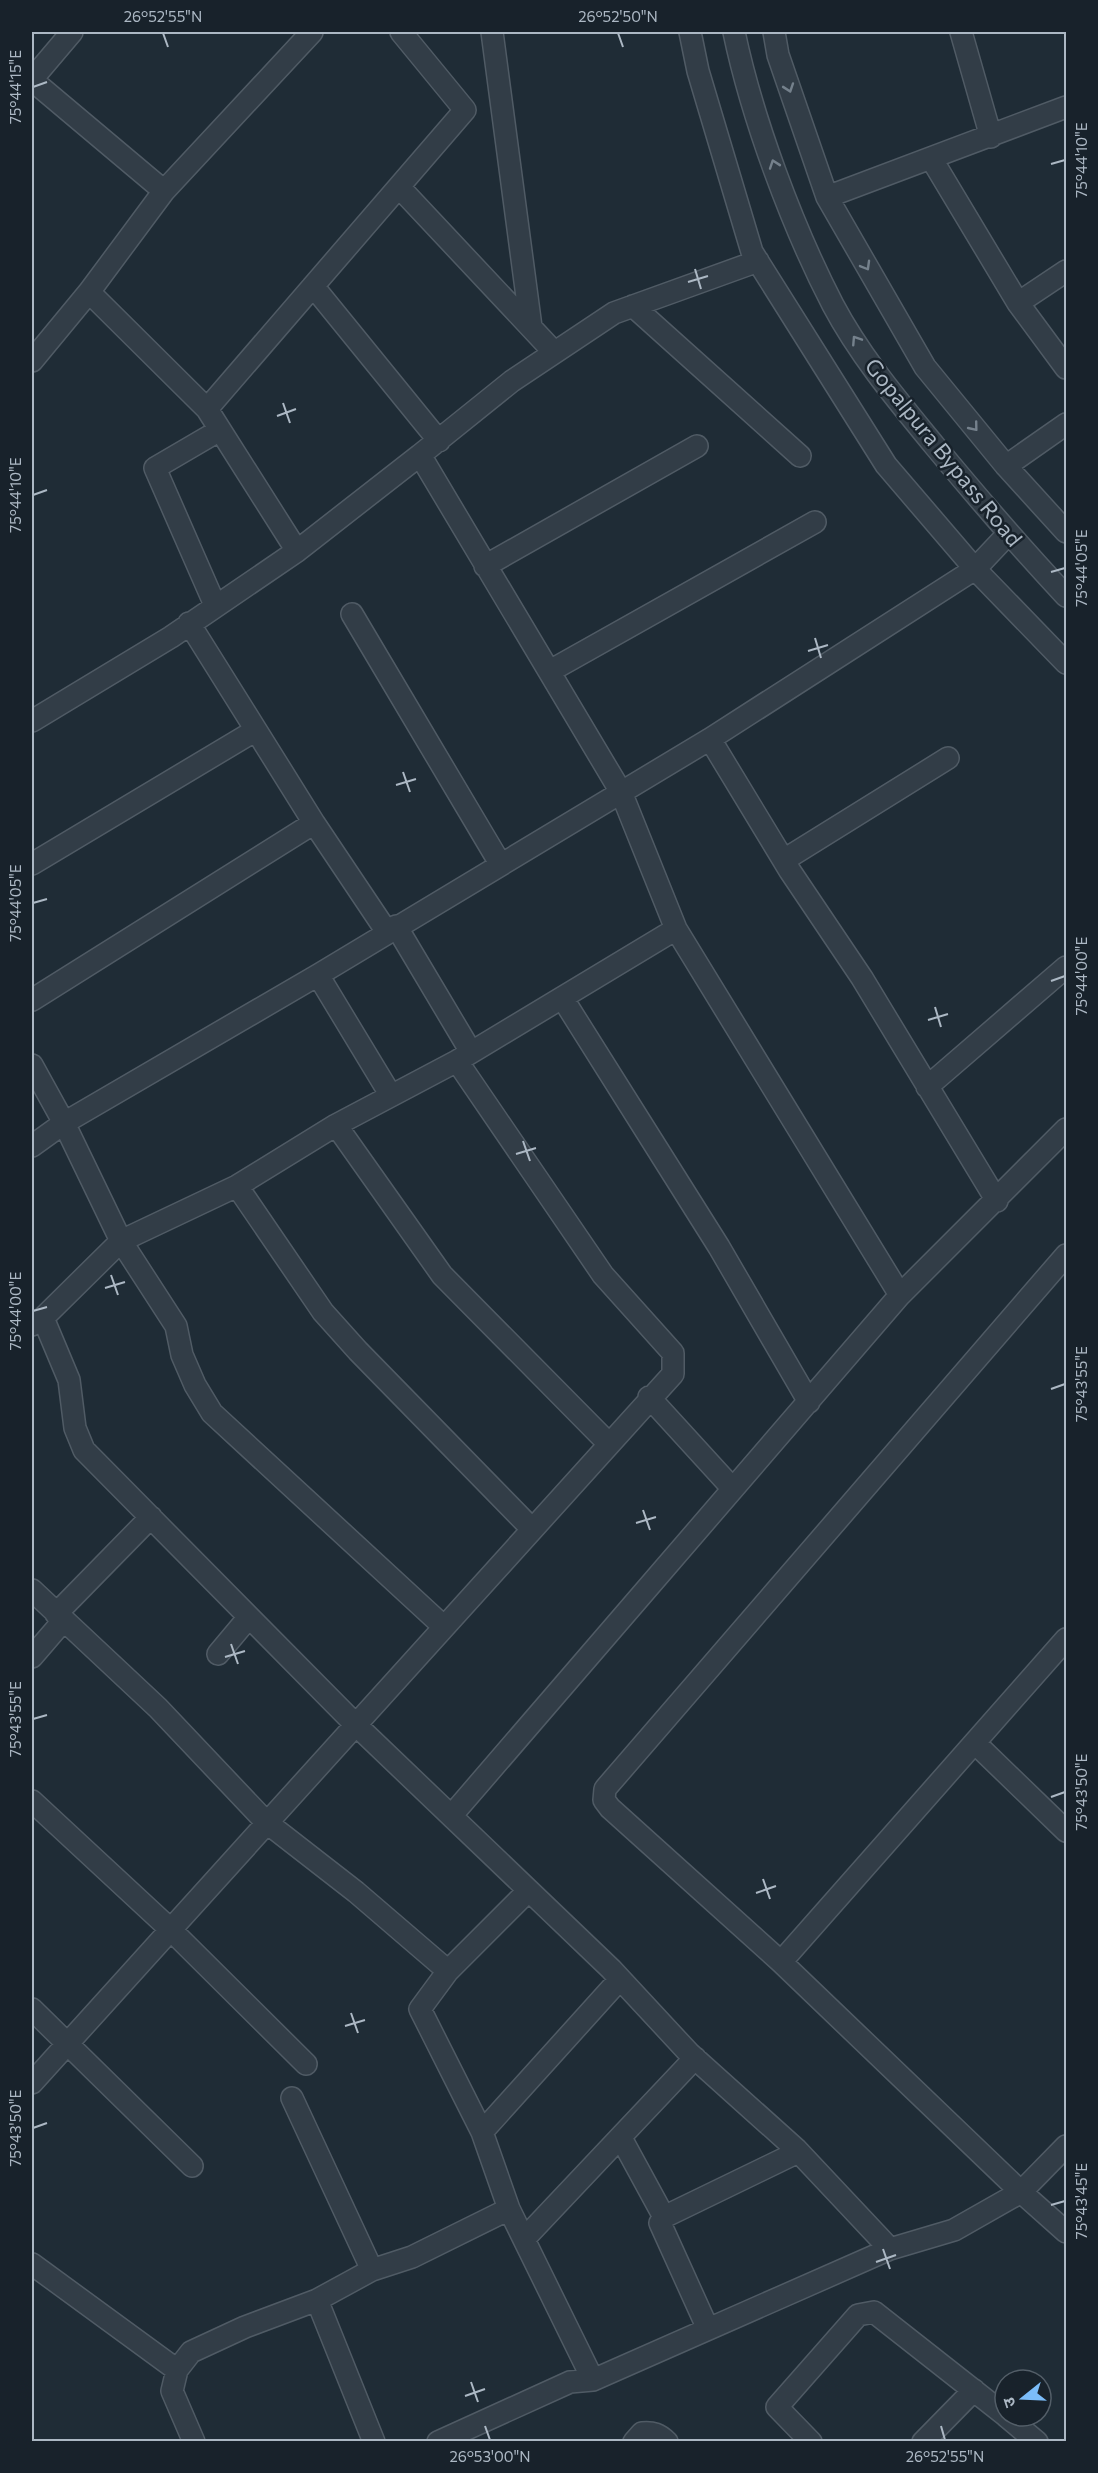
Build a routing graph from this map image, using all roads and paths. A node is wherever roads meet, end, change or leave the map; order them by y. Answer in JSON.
{"nodes":[{"id":1,"x":72,"y":32,"type":"edge"},
{"id":2,"x":312,"y":32,"type":"edge"},
{"id":3,"x":401,"y":32,"type":"edge"},
{"id":4,"x":492,"y":32,"type":"edge"},
{"id":5,"x":690,"y":32,"type":"edge"},
{"id":6,"x":734,"y":32,"type":"edge"},
{"id":7,"x":774,"y":32,"type":"edge"},
{"id":8,"x":960,"y":32,"type":"edge"},
{"id":9,"x":32,"y":79,"type":"edge"},
{"id":10,"x":1066,"y":107,"type":"edge"},
{"id":11,"x":991,"y":137,"type":"junction"},
{"id":12,"x":932,"y":158,"type":"junction"},
{"id":13,"x":400,"y":188,"type":"junction"},
{"id":14,"x":164,"y":191,"type":"junction"},
{"id":15,"x":827,"y":198,"type":"junction"},
{"id":16,"x":758,"y":261,"type":"junction"},
{"id":17,"x":1066,"y":271,"type":"edge"},
{"id":18,"x":313,"y":286,"type":"junction"},
{"id":19,"x":89,"y":292,"type":"junction"},
{"id":20,"x":1018,"y":303,"type":"junction"},
{"id":21,"x":633,"y":306,"type":"junction"},
{"id":22,"x":531,"y":327,"type":"junction"},
{"id":23,"x":553,"y":351,"type":"junction"},
{"id":24,"x":32,"y":360,"type":"edge"},
{"id":25,"x":1066,"y":368,"type":"edge"},
{"id":26,"x":207,"y":409,"type":"junction"},
{"id":27,"x":1066,"y":424,"type":"edge"},
{"id":28,"x":220,"y":430,"type":"junction"},
{"id":29,"x":439,"y":441,"type":"junction"},
{"id":30,"x":697,"y":446,"type":"dead end"},
{"id":31,"x":420,"y":455,"type":"junction"},
{"id":32,"x":800,"y":456,"type":"dead end"},
{"id":33,"x":1006,"y":466,"type":"junction"},
{"id":34,"x":815,"y":522,"type":"dead end"},
{"id":35,"x":1066,"y":532,"type":"edge"},
{"id":36,"x":1008,"y":534,"type":"junction"},
{"id":37,"x":297,"y":551,"type":"junction"},
{"id":38,"x":485,"y":566,"type":"junction"},
{"id":39,"x":975,"y":569,"type":"junction"},
{"id":40,"x":1066,"y":596,"type":"edge"},
{"id":41,"x":215,"y":606,"type":"junction"},
{"id":42,"x":352,"y":614,"type":"dead end"},
{"id":43,"x":189,"y":623,"type":"junction"},
{"id":44,"x":1066,"y":663,"type":"edge"},
{"id":45,"x":550,"y":671,"type":"junction"},
{"id":46,"x":32,"y":721,"type":"edge"},
{"id":47,"x":256,"y":730,"type":"junction"},
{"id":48,"x":710,"y":739,"type":"junction"},
{"id":49,"x":948,"y":758,"type":"dead end"},
{"id":50,"x":621,"y":792,"type":"junction"},
{"id":51,"x":314,"y":823,"type":"junction"},
{"id":52,"x":784,"y":860,"type":"junction"},
{"id":53,"x":32,"y":864,"type":"edge"},
{"id":54,"x":501,"y":865,"type":"junction"},
{"id":55,"x":392,"y":929,"type":"junction"},
{"id":56,"x":676,"y":929,"type":"junction"},
{"id":57,"x":1066,"y":967,"type":"edge"},
{"id":58,"x":318,"y":975,"type":"junction"},
{"id":59,"x":563,"y":999,"type":"junction"},
{"id":60,"x":32,"y":1000,"type":"edge"},
{"id":61,"x":464,"y":1056,"type":"junction"},
{"id":62,"x":32,"y":1065,"type":"edge"},
{"id":63,"x":927,"y":1087,"type":"junction"},
{"id":64,"x":390,"y":1094,"type":"junction"},
{"id":65,"x":64,"y":1123,"type":"junction"},
{"id":66,"x":336,"y":1125,"type":"junction"},
{"id":67,"x":1066,"y":1129,"type":"edge"},
{"id":68,"x":32,"y":1146,"type":"edge"},
{"id":69,"x":237,"y":1186,"type":"junction"},
{"id":70,"x":997,"y":1201,"type":"junction"},
{"id":71,"x":121,"y":1241,"type":"junction"},
{"id":72,"x":1066,"y":1255,"type":"edge"},
{"id":73,"x":900,"y":1295,"type":"junction"},
{"id":74,"x":37,"y":1322,"type":"edge"},
{"id":75,"x":649,"y":1397,"type":"junction"},
{"id":76,"x":809,"y":1402,"type":"junction"},
{"id":77,"x":608,"y":1443,"type":"junction"},
{"id":78,"x":733,"y":1490,"type":"junction"},
{"id":79,"x":151,"y":1517,"type":"junction"},
{"id":80,"x":531,"y":1528,"type":"junction"},
{"id":81,"x":32,"y":1590,"type":"edge"},
{"id":82,"x":249,"y":1617,"type":"junction"},
{"id":83,"x":60,"y":1618,"type":"junction"},
{"id":84,"x":443,"y":1626,"type":"junction"},
{"id":85,"x":1066,"y":1639,"type":"edge"},
{"id":86,"x":218,"y":1654,"type":"dead end"},
{"id":87,"x":32,"y":1657,"type":"edge"},
{"id":88,"x":355,"y":1724,"type":"junction"},
{"id":89,"x":975,"y":1743,"type":"junction"},
{"id":90,"x":32,"y":1801,"type":"edge"},
{"id":91,"x":452,"y":1815,"type":"junction"},
{"id":92,"x":266,"y":1822,"type":"junction"},
{"id":93,"x":1066,"y":1832,"type":"edge"},
{"id":94,"x":528,"y":1892,"type":"junction"},
{"id":95,"x":170,"y":1929,"type":"junction"},
{"id":96,"x":781,"y":1962,"type":"junction"},
{"id":97,"x":448,"y":1971,"type":"junction"},
{"id":98,"x":620,"y":1979,"type":"junction"},
{"id":99,"x":32,"y":2009,"type":"edge"},
{"id":100,"x":68,"y":2043,"type":"junction"},
{"id":101,"x":695,"y":2058,"type":"junction"},
{"id":102,"x":306,"y":2064,"type":"dead end"},
{"id":103,"x":32,"y":2084,"type":"edge"},
{"id":104,"x":292,"y":2098,"type":"dead end"},
{"id":105,"x":482,"y":2132,"type":"junction"},
{"id":106,"x":621,"y":2138,"type":"junction"},
{"id":107,"x":1066,"y":2146,"type":"edge"},
{"id":108,"x":798,"y":2152,"type":"junction"},
{"id":109,"x":192,"y":2166,"type":"dead end"},
{"id":110,"x":1021,"y":2193,"type":"junction"},
{"id":111,"x":509,"y":2209,"type":"junction"},
{"id":112,"x":664,"y":2217,"type":"junction"},
{"id":113,"x":1066,"y":2232,"type":"edge"},
{"id":114,"x":524,"y":2240,"type":"junction"},
{"id":115,"x":890,"y":2249,"type":"junction"},
{"id":116,"x":32,"y":2264,"type":"edge"},
{"id":117,"x":372,"y":2270,"type":"junction"},
{"id":118,"x":317,"y":2300,"type":"junction"},
{"id":119,"x":708,"y":2329,"type":"junction"},
{"id":120,"x":177,"y":2370,"type":"junction"},
{"id":121,"x":593,"y":2380,"type":"junction"},
{"id":122,"x":974,"y":2390,"type":"junction"},
{"id":123,"x":993,"y":2405,"type":"edge"},
{"id":124,"x":1021,"y":2428,"type":"edge"},
{"id":125,"x":194,"y":2442,"type":"edge"},
{"id":126,"x":374,"y":2442,"type":"edge"},
{"id":127,"x":438,"y":2442,"type":"edge"},
{"id":128,"x":634,"y":2442,"type":"edge"},
{"id":129,"x":667,"y":2442,"type":"edge"},
{"id":130,"x":811,"y":2442,"type":"edge"},
{"id":131,"x":923,"y":2442,"type":"edge"},
{"id":132,"x":1037,"y":2442,"type":"edge"}],
"edges":[{"from":1,"to":9,"type":"street"},
{"from":2,"to":14,"type":"street"},
{"from":3,"to":13,"type":"street"},
{"from":4,"to":22,"type":"street"},
{"from":5,"to":16,"type":"street"},
{"from":36,"to":6,"type":"street","name":"Gopalpura Bypass Road","one_way":true},
{"from":7,"to":15,"type":"street","name":"Gopalpura Bypass Road","one_way":true},
{"from":8,"to":11,"type":"street"},
{"from":9,"to":14,"type":"street"},
{"from":10,"to":11,"type":"street"},
{"from":11,"to":12,"type":"street"},
{"from":12,"to":15,"type":"street"},
{"from":12,"to":20,"type":"street"},
{"from":13,"to":18,"type":"street"},
{"from":13,"to":22,"type":"street"},
{"from":14,"to":19,"type":"street"},
{"from":15,"to":33,"type":"street","name":"Gopalpura Bypass Road","one_way":true},
{"from":16,"to":21,"type":"street"},
{"from":16,"to":39,"type":"street"},
{"from":17,"to":20,"type":"street"},
{"from":18,"to":26,"type":"street"},
{"from":18,"to":29,"type":"street"},
{"from":19,"to":24,"type":"street"},
{"from":19,"to":26,"type":"street"},
{"from":20,"to":25,"type":"street"},
{"from":21,"to":23,"type":"street"},
{"from":21,"to":32,"type":"street"},
{"from":22,"to":23,"type":"street"},
{"from":23,"to":29,"type":"street"},
{"from":26,"to":28,"type":"street"},
{"from":27,"to":33,"type":"street"},
{"from":28,"to":37,"type":"street"},
{"from":28,"to":41,"type":"street"},
{"from":29,"to":31,"type":"street"},
{"from":30,"to":38,"type":"street"},
{"from":31,"to":37,"type":"street"},
{"from":31,"to":38,"type":"street"},
{"from":33,"to":35,"type":"street","name":"Gopalpura Bypass Road"},
{"from":34,"to":45,"type":"street"},
{"from":36,"to":39,"type":"street"},
{"from":36,"to":40,"type":"street","name":"Gopalpura Bypass Road"},
{"from":37,"to":41,"type":"street"},
{"from":38,"to":45,"type":"street"},
{"from":39,"to":44,"type":"street"},
{"from":39,"to":48,"type":"street"},
{"from":41,"to":43,"type":"street"},
{"from":42,"to":54,"type":"street"},
{"from":43,"to":46,"type":"street"},
{"from":43,"to":47,"type":"street"},
{"from":45,"to":50,"type":"street"},
{"from":47,"to":51,"type":"street"},
{"from":47,"to":53,"type":"street"},
{"from":48,"to":50,"type":"street"},
{"from":48,"to":52,"type":"street"},
{"from":49,"to":52,"type":"street"},
{"from":50,"to":54,"type":"street"},
{"from":50,"to":56,"type":"street"},
{"from":51,"to":55,"type":"street"},
{"from":51,"to":60,"type":"street"},
{"from":52,"to":63,"type":"street"},
{"from":54,"to":55,"type":"street"},
{"from":55,"to":58,"type":"street"},
{"from":55,"to":61,"type":"street"},
{"from":56,"to":59,"type":"street"},
{"from":56,"to":73,"type":"street"},
{"from":57,"to":63,"type":"street"},
{"from":58,"to":64,"type":"street"},
{"from":58,"to":65,"type":"street"},
{"from":59,"to":61,"type":"street"},
{"from":59,"to":76,"type":"street"},
{"from":61,"to":64,"type":"street"},
{"from":61,"to":75,"type":"street"},
{"from":62,"to":65,"type":"street"},
{"from":63,"to":70,"type":"street"},
{"from":64,"to":66,"type":"street"},
{"from":65,"to":68,"type":"street"},
{"from":65,"to":71,"type":"street"},
{"from":66,"to":69,"type":"street"},
{"from":66,"to":77,"type":"street"},
{"from":67,"to":70,"type":"street"},
{"from":69,"to":71,"type":"street"},
{"from":69,"to":80,"type":"street"},
{"from":70,"to":73,"type":"street"},
{"from":71,"to":74,"type":"street"},
{"from":71,"to":84,"type":"street"},
{"from":72,"to":96,"type":"street"},
{"from":73,"to":76,"type":"street"},
{"from":74,"to":79,"type":"street"},
{"from":75,"to":77,"type":"street"},
{"from":75,"to":78,"type":"street"},
{"from":76,"to":78,"type":"street"},
{"from":77,"to":80,"type":"street"},
{"from":78,"to":91,"type":"street"},
{"from":79,"to":82,"type":"street"},
{"from":79,"to":83,"type":"street"},
{"from":80,"to":84,"type":"street"},
{"from":81,"to":83,"type":"street"},
{"from":82,"to":86,"type":"street"},
{"from":82,"to":88,"type":"street"},
{"from":83,"to":87,"type":"street"},
{"from":83,"to":92,"type":"street"},
{"from":84,"to":88,"type":"street"},
{"from":85,"to":89,"type":"street"},
{"from":88,"to":91,"type":"street"},
{"from":88,"to":92,"type":"street"},
{"from":89,"to":93,"type":"street"},
{"from":89,"to":96,"type":"street"},
{"from":90,"to":95,"type":"street"},
{"from":91,"to":94,"type":"street"},
{"from":92,"to":95,"type":"street"},
{"from":92,"to":97,"type":"street"},
{"from":94,"to":97,"type":"street"},
{"from":94,"to":98,"type":"street"},
{"from":95,"to":100,"type":"street"},
{"from":95,"to":102,"type":"street"},
{"from":96,"to":110,"type":"street"},
{"from":97,"to":105,"type":"street"},
{"from":98,"to":101,"type":"street"},
{"from":98,"to":105,"type":"street"},
{"from":99,"to":100,"type":"street"},
{"from":100,"to":103,"type":"street"},
{"from":100,"to":109,"type":"street"},
{"from":101,"to":106,"type":"street"},
{"from":101,"to":108,"type":"street"},
{"from":104,"to":117,"type":"street"},
{"from":105,"to":111,"type":"street"},
{"from":106,"to":112,"type":"street"},
{"from":106,"to":114,"type":"street"},
{"from":107,"to":110,"type":"street"},
{"from":108,"to":112,"type":"street"},
{"from":108,"to":115,"type":"street"},
{"from":110,"to":113,"type":"street"},
{"from":110,"to":115,"type":"street"},
{"from":111,"to":114,"type":"street"},
{"from":111,"to":117,"type":"street"},
{"from":112,"to":119,"type":"street"},
{"from":114,"to":121,"type":"street"},
{"from":115,"to":119,"type":"street"},
{"from":116,"to":120,"type":"street"},
{"from":117,"to":118,"type":"street"},
{"from":118,"to":120,"type":"street"},
{"from":118,"to":126,"type":"street"},
{"from":119,"to":121,"type":"street"},
{"from":120,"to":125,"type":"street"},
{"from":121,"to":127,"type":"street"},
{"from":122,"to":123,"type":"street"},
{"from":122,"to":130,"type":"street"},
{"from":122,"to":131,"type":"street"},
{"from":124,"to":132,"type":"street"},
{"from":128,"to":129,"type":"street"}]}
